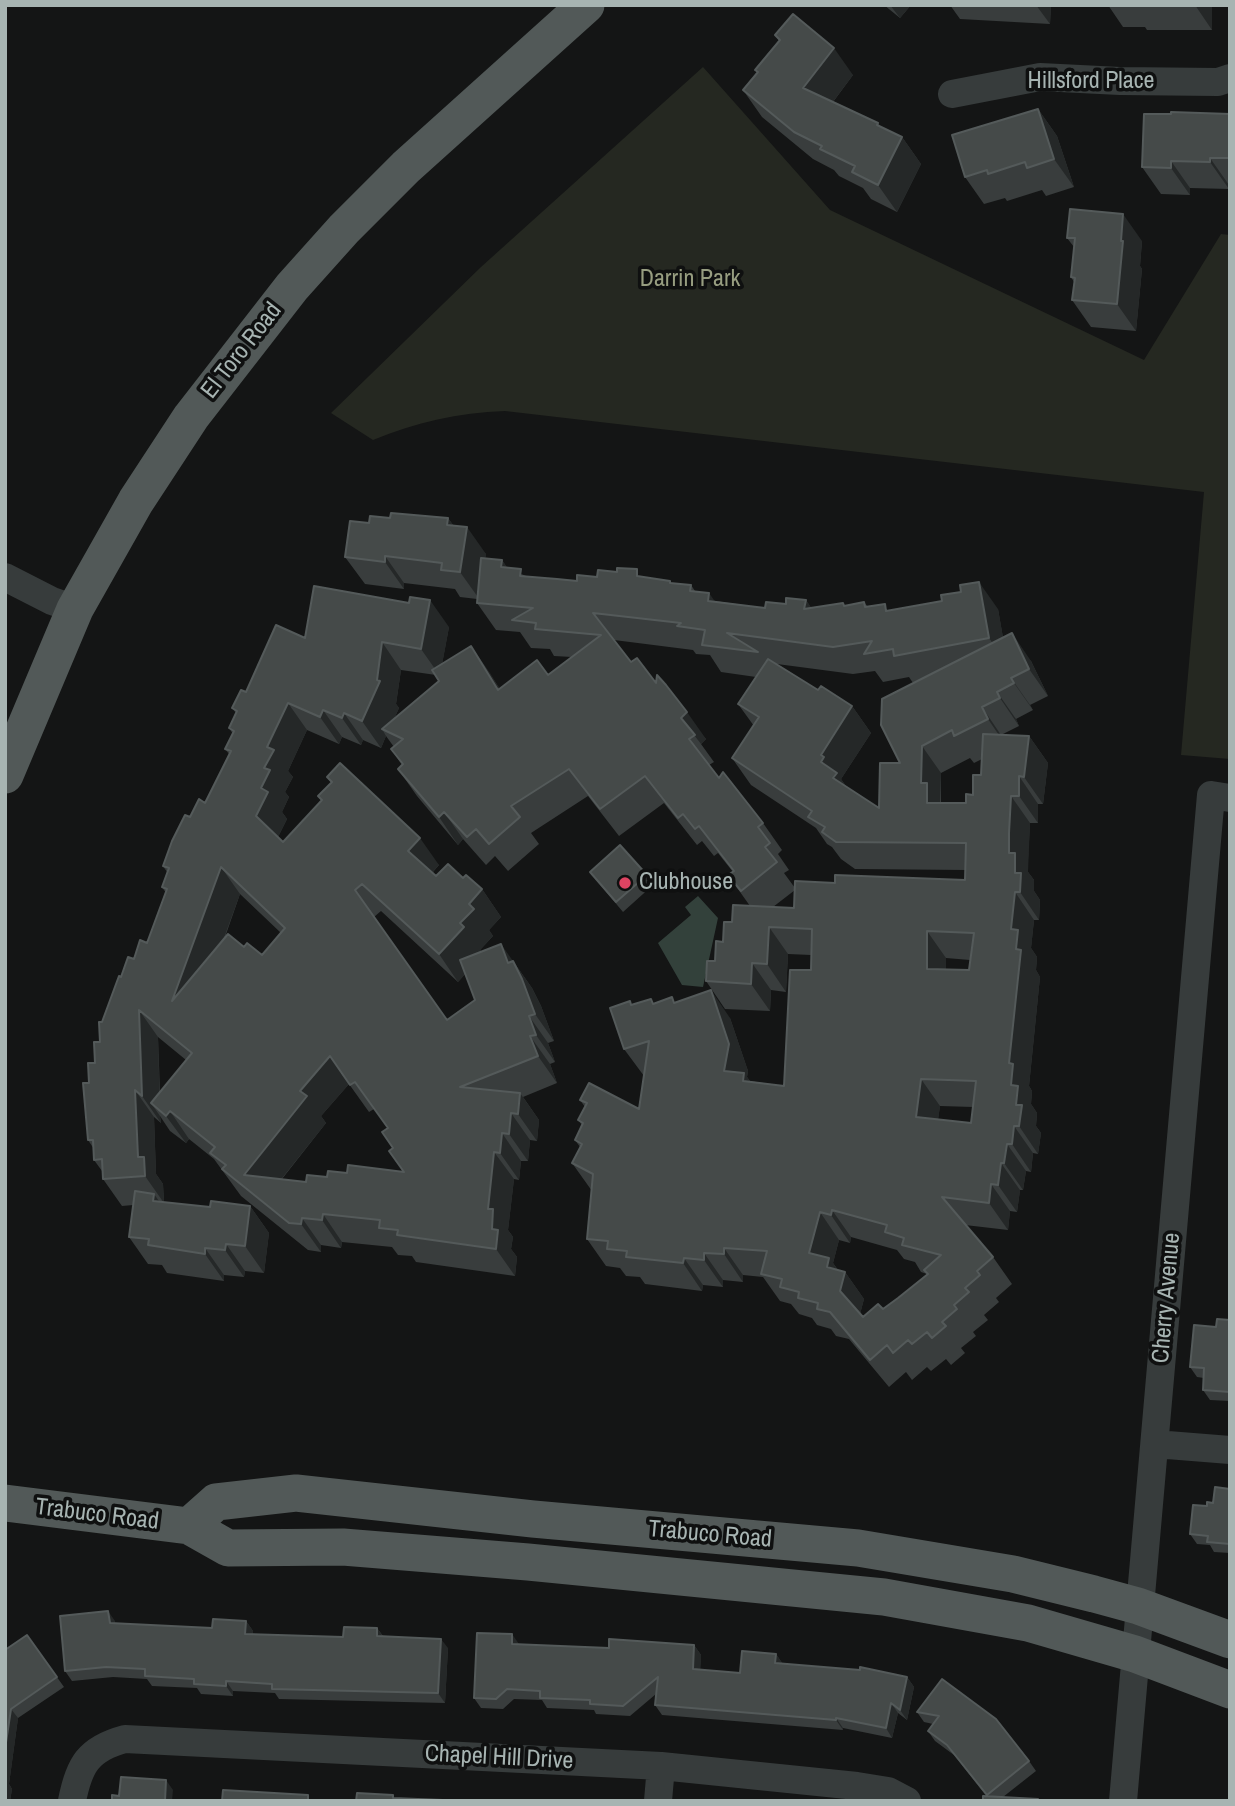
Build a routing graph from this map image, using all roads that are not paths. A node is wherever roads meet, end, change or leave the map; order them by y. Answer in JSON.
{"nodes":[{"id":1,"x":586,"y":5,"type":"edge"},
{"id":2,"x":1230,"y":78,"type":"edge"},
{"id":3,"x":952,"y":94,"type":"dead end"},
{"id":4,"x":5,"y":577,"type":"edge"},
{"id":5,"x":75,"y":609,"type":"junction"},
{"id":6,"x":5,"y":775,"type":"edge"},
{"id":7,"x":1220,"y":797,"type":"edge"},
{"id":8,"x":1219,"y":831,"type":"edge"},
{"id":9,"x":1155,"y":1444,"type":"junction"},
{"id":10,"x":1230,"y":1450,"type":"edge"},
{"id":11,"x":5,"y":1503,"type":"edge"},
{"id":12,"x":190,"y":1526,"type":"junction"},
{"id":13,"x":1138,"y":1606,"type":"junction"},
{"id":14,"x":1230,"y":1640,"type":"edge"},
{"id":15,"x":1135,"y":1654,"type":"junction"},
{"id":16,"x":1230,"y":1690,"type":"edge"},
{"id":17,"x":661,"y":1766,"type":"junction"},
{"id":18,"x":72,"y":1801,"type":"edge"},
{"id":19,"x":658,"y":1801,"type":"edge"},
{"id":20,"x":907,"y":1801,"type":"edge"},
{"id":21,"x":1123,"y":1801,"type":"edge"}],
"edges":[{"from":1,"to":5,"type":"main road","name":"El Toro Road"},
{"from":2,"to":3,"type":"street","name":"Hillsford Place"},
{"from":4,"to":5,"type":"street"},
{"from":5,"to":6,"type":"main road","name":"El Toro Road"},
{"from":7,"to":8,"type":"street","name":"Cherry Avenue"},
{"from":8,"to":9,"type":"street","name":"Cherry Avenue"},
{"from":9,"to":10,"type":"street"},
{"from":9,"to":13,"type":"street","name":"Cherry Avenue"},
{"from":11,"to":12,"type":"main road","name":"Trabuco Road"},
{"from":12,"to":13,"type":"main road","name":"Trabuco Road"},
{"from":12,"to":15,"type":"main road","name":"Trabuco Road"},
{"from":13,"to":14,"type":"main road","name":"Trabuco Road"},
{"from":13,"to":15,"type":"street","name":"Cherry Avenue"},
{"from":15,"to":16,"type":"main road","name":"Trabuco Road"},
{"from":15,"to":21,"type":"street","name":"Cherry Avenue"},
{"from":17,"to":18,"type":"street","name":"Chapel Hill Drive"},
{"from":17,"to":19,"type":"street"},
{"from":17,"to":20,"type":"street","name":"Chapel Hill Drive"}]}
